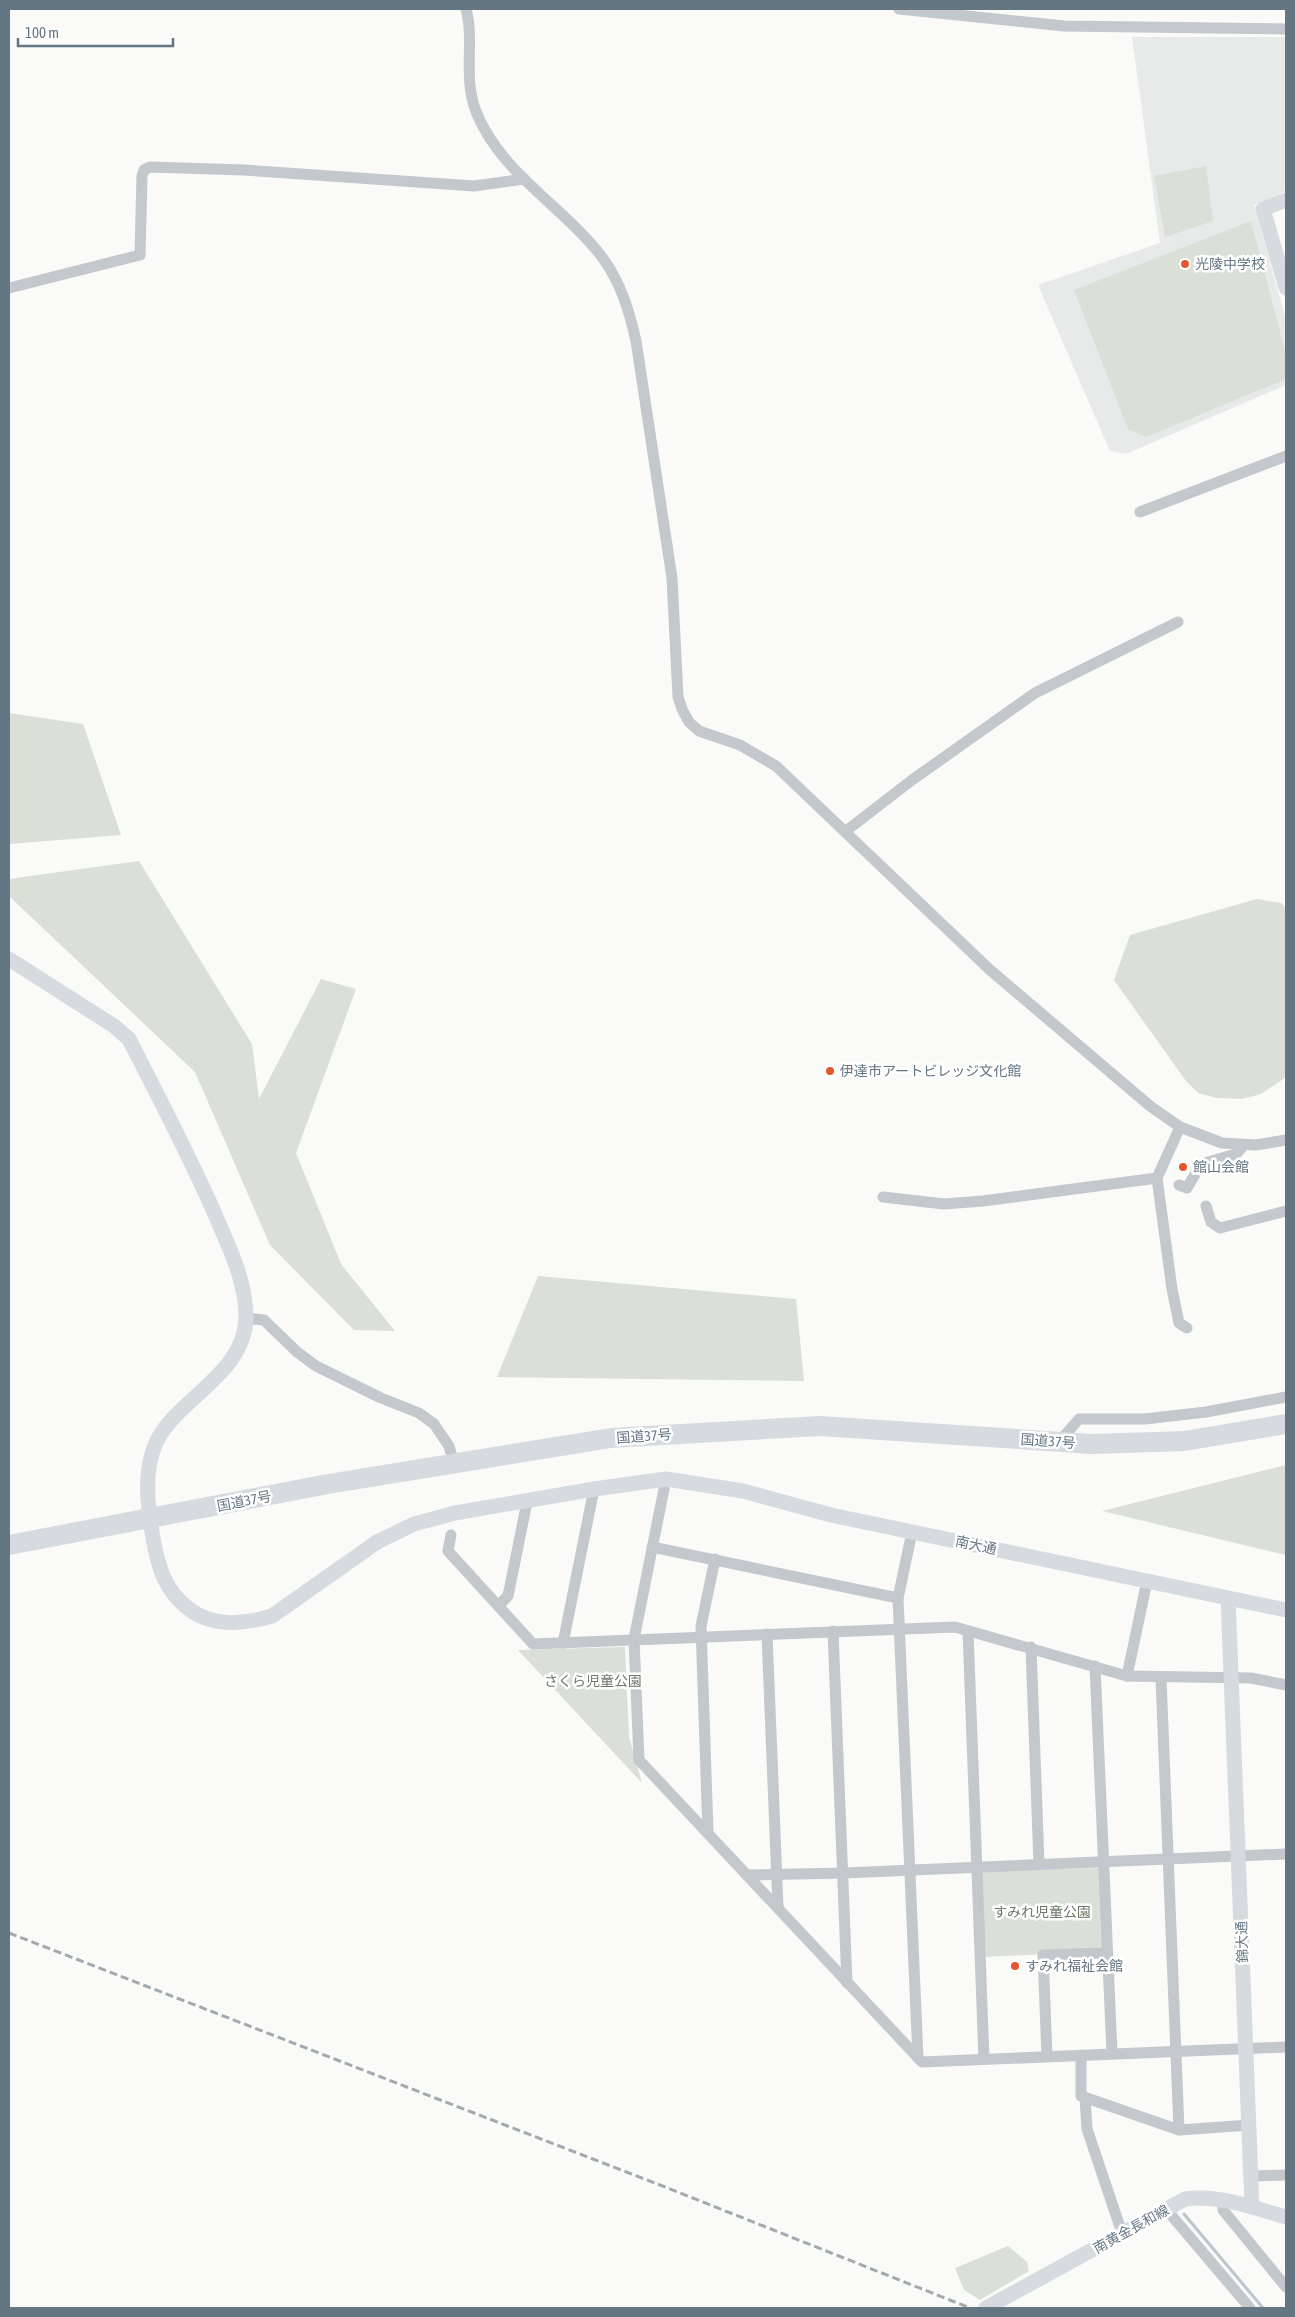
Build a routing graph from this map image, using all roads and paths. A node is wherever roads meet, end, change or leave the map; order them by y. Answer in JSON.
{"nodes":[{"id":1,"x":466,"y":9,"type":"edge"},
{"id":2,"x":900,"y":9,"type":"edge"},
{"id":3,"x":1286,"y":29,"type":"edge"},
{"id":4,"x":524,"y":179,"type":"junction"},
{"id":5,"x":1286,"y":200,"type":"edge"},
{"id":6,"x":9,"y":288,"type":"edge"},
{"id":7,"x":1286,"y":288,"type":"edge"},
{"id":8,"x":1286,"y":456,"type":"edge"},
{"id":9,"x":1140,"y":512,"type":"dead end"},
{"id":10,"x":1178,"y":622,"type":"dead end"},
{"id":11,"x":846,"y":831,"type":"junction"},
{"id":12,"x":9,"y":959,"type":"edge"},
{"id":13,"x":1180,"y":1127,"type":"junction"},
{"id":14,"x":1286,"y":1140,"type":"edge"},
{"id":15,"x":1244,"y":1145,"type":"junction"},
{"id":16,"x":1157,"y":1178,"type":"junction"},
{"id":17,"x":1179,"y":1185,"type":"dead end"},
{"id":18,"x":884,"y":1197,"type":"dead end"},
{"id":19,"x":1206,"y":1206,"type":"dead end"},
{"id":20,"x":1286,"y":1210,"type":"edge"},
{"id":21,"x":246,"y":1318,"type":"junction"},
{"id":22,"x":1187,"y":1328,"type":"dead end"},
{"id":23,"x":1286,"y":1396,"type":"edge"},
{"id":24,"x":1286,"y":1424,"type":"edge"},
{"id":25,"x":1059,"y":1442,"type":"junction"},
{"id":26,"x":454,"y":1464,"type":"junction"},
{"id":27,"x":666,"y":1479,"type":"junction"},
{"id":28,"x":594,"y":1489,"type":"junction"},
{"id":29,"x":527,"y":1502,"type":"junction"},
{"id":30,"x":150,"y":1520,"type":"junction"},
{"id":31,"x":912,"y":1532,"type":"junction"},
{"id":32,"x":450,"y":1534,"type":"dead end"},
{"id":33,"x":9,"y":1545,"type":"edge"},
{"id":34,"x":652,"y":1547,"type":"junction"},
{"id":35,"x":715,"y":1559,"type":"junction"},
{"id":36,"x":1147,"y":1581,"type":"junction"},
{"id":37,"x":898,"y":1598,"type":"junction"},
{"id":38,"x":1228,"y":1598,"type":"junction"},
{"id":39,"x":498,"y":1606,"type":"junction"},
{"id":40,"x":1286,"y":1610,"type":"edge"},
{"id":41,"x":900,"y":1629,"type":"junction"},
{"id":42,"x":968,"y":1631,"type":"junction"},
{"id":43,"x":833,"y":1632,"type":"junction"},
{"id":44,"x":767,"y":1634,"type":"junction"},
{"id":45,"x":702,"y":1636,"type":"junction"},
{"id":46,"x":634,"y":1640,"type":"junction"},
{"id":47,"x":562,"y":1643,"type":"junction"},
{"id":48,"x":1031,"y":1647,"type":"junction"},
{"id":49,"x":1095,"y":1666,"type":"junction"},
{"id":50,"x":1127,"y":1676,"type":"junction"},
{"id":51,"x":1230,"y":1677,"type":"junction"},
{"id":52,"x":1161,"y":1678,"type":"junction"},
{"id":53,"x":1286,"y":1685,"type":"edge"},
{"id":54,"x":708,"y":1832,"type":"junction"},
{"id":55,"x":1286,"y":1854,"type":"edge"},
{"id":56,"x":1238,"y":1856,"type":"junction"},
{"id":57,"x":1167,"y":1859,"type":"junction"},
{"id":58,"x":1104,"y":1862,"type":"junction"},
{"id":59,"x":1039,"y":1864,"type":"junction"},
{"id":60,"x":977,"y":1867,"type":"junction"},
{"id":61,"x":910,"y":1870,"type":"junction"},
{"id":62,"x":844,"y":1873,"type":"junction"},
{"id":63,"x":747,"y":1874,"type":"junction"},
{"id":64,"x":777,"y":1875,"type":"junction"},
{"id":65,"x":778,"y":1907,"type":"junction"},
{"id":66,"x":1107,"y":1953,"type":"junction"},
{"id":67,"x":847,"y":1983,"type":"junction"},
{"id":68,"x":1286,"y":2047,"type":"edge"},
{"id":69,"x":1246,"y":2049,"type":"junction"},
{"id":70,"x":1176,"y":2050,"type":"junction"},
{"id":71,"x":1112,"y":2054,"type":"junction"},
{"id":72,"x":1080,"y":2055,"type":"junction"},
{"id":73,"x":1047,"y":2056,"type":"junction"},
{"id":74,"x":918,"y":2058,"type":"junction"},
{"id":75,"x":984,"y":2059,"type":"junction"},
{"id":76,"x":1086,"y":2097,"type":"junction"},
{"id":77,"x":1250,"y":2125,"type":"junction"},
{"id":78,"x":1179,"y":2130,"type":"junction"},
{"id":79,"x":1286,"y":2175,"type":"edge"},
{"id":80,"x":1252,"y":2176,"type":"junction"},
{"id":81,"x":1223,"y":2200,"type":"junction"},
{"id":82,"x":1252,"y":2207,"type":"junction"},
{"id":83,"x":1166,"y":2209,"type":"junction"},
{"id":84,"x":1286,"y":2217,"type":"edge"},
{"id":85,"x":1122,"y":2233,"type":"junction"},
{"id":86,"x":1286,"y":2287,"type":"edge"},
{"id":87,"x":986,"y":2308,"type":"edge"},
{"id":88,"x":1250,"y":2308,"type":"edge"}],
"edges":[{"from":1,"to":4,"type":"street"},
{"from":2,"to":3,"type":"street"},
{"from":4,"to":6,"type":"street"},
{"from":4,"to":11,"type":"street"},
{"from":5,"to":7,"type":"street"},
{"from":8,"to":9,"type":"street"},
{"from":10,"to":11,"type":"street"},
{"from":11,"to":13,"type":"street"},
{"from":12,"to":21,"type":"street"},
{"from":13,"to":15,"type":"street"},
{"from":13,"to":16,"type":"street"},
{"from":14,"to":15,"type":"street"},
{"from":15,"to":17,"type":"street"},
{"from":16,"to":18,"type":"street"},
{"from":16,"to":22,"type":"street"},
{"from":19,"to":20,"type":"street"},
{"from":21,"to":26,"type":"street"},
{"from":21,"to":30,"type":"street","name":"南大通"},
{"from":23,"to":25,"type":"street"},
{"from":24,"to":25,"type":"highway","name":"国道37号"},
{"from":25,"to":26,"type":"highway","name":"国道37号"},
{"from":26,"to":30,"type":"highway","name":"国道37号"},
{"from":27,"to":28,"type":"street","name":"南大通"},
{"from":27,"to":31,"type":"street","name":"南大通"},
{"from":27,"to":34,"type":"street"},
{"from":28,"to":29,"type":"street","name":"南大通"},
{"from":28,"to":47,"type":"street"},
{"from":29,"to":30,"type":"street","name":"南大通"},
{"from":29,"to":39,"type":"street"},
{"from":30,"to":33,"type":"highway","name":"国道37号"},
{"from":31,"to":36,"type":"street","name":"南大通"},
{"from":31,"to":37,"type":"street"},
{"from":32,"to":39,"type":"street"},
{"from":34,"to":35,"type":"street"},
{"from":34,"to":46,"type":"street"},
{"from":35,"to":37,"type":"street"},
{"from":35,"to":45,"type":"street"},
{"from":36,"to":38,"type":"street","name":"南大通"},
{"from":36,"to":50,"type":"street"},
{"from":37,"to":41,"type":"street"},
{"from":38,"to":40,"type":"street","name":"南大通"},
{"from":38,"to":51,"type":"street","name":"錦大通"},
{"from":39,"to":47,"type":"street"},
{"from":41,"to":42,"type":"street"},
{"from":41,"to":43,"type":"street"},
{"from":41,"to":61,"type":"street"},
{"from":42,"to":48,"type":"street"},
{"from":42,"to":60,"type":"street"},
{"from":43,"to":44,"type":"street"},
{"from":43,"to":62,"type":"street"},
{"from":44,"to":45,"type":"street"},
{"from":44,"to":64,"type":"street"},
{"from":45,"to":46,"type":"street"},
{"from":45,"to":54,"type":"street"},
{"from":46,"to":47,"type":"street"},
{"from":46,"to":54,"type":"street"},
{"from":48,"to":49,"type":"street"},
{"from":48,"to":59,"type":"street"},
{"from":49,"to":50,"type":"street"},
{"from":49,"to":58,"type":"street"},
{"from":50,"to":52,"type":"street"},
{"from":51,"to":52,"type":"street"},
{"from":51,"to":53,"type":"street"},
{"from":51,"to":56,"type":"street","name":"錦大通"},
{"from":52,"to":57,"type":"street"},
{"from":54,"to":63,"type":"street"},
{"from":55,"to":56,"type":"street"},
{"from":56,"to":57,"type":"street"},
{"from":56,"to":69,"type":"street","name":"錦大通"},
{"from":57,"to":58,"type":"street"},
{"from":57,"to":70,"type":"street"},
{"from":58,"to":59,"type":"street"},
{"from":58,"to":66,"type":"street"},
{"from":59,"to":60,"type":"street"},
{"from":60,"to":61,"type":"street"},
{"from":60,"to":75,"type":"street"},
{"from":61,"to":62,"type":"street"},
{"from":61,"to":74,"type":"street"},
{"from":62,"to":64,"type":"street"},
{"from":62,"to":67,"type":"street"},
{"from":63,"to":64,"type":"street"},
{"from":63,"to":65,"type":"street"},
{"from":64,"to":65,"type":"street"},
{"from":65,"to":67,"type":"street"},
{"from":66,"to":71,"type":"street"},
{"from":66,"to":73,"type":"street"},
{"from":67,"to":74,"type":"street"},
{"from":68,"to":69,"type":"street"},
{"from":69,"to":70,"type":"street"},
{"from":69,"to":77,"type":"street","name":"錦大通"},
{"from":70,"to":71,"type":"street"},
{"from":70,"to":78,"type":"street"},
{"from":71,"to":72,"type":"street"},
{"from":72,"to":73,"type":"street"},
{"from":72,"to":76,"type":"street"},
{"from":73,"to":75,"type":"street"},
{"from":74,"to":75,"type":"street"},
{"from":76,"to":78,"type":"street"},
{"from":76,"to":85,"type":"street"},
{"from":77,"to":78,"type":"street"},
{"from":77,"to":80,"type":"street","name":"錦大通"},
{"from":79,"to":80,"type":"street"},
{"from":80,"to":82,"type":"street","name":"錦大通"},
{"from":81,"to":82,"type":"street","name":"南黄金長和線"},
{"from":81,"to":83,"type":"street","name":"南黄金長和線"},
{"from":81,"to":86,"type":"street"},
{"from":82,"to":84,"type":"street","name":"南黄金長和線"},
{"from":83,"to":85,"type":"street","name":"南黄金長和線"},
{"from":83,"to":88,"type":"street"},
{"from":85,"to":87,"type":"street","name":"南黄金長和線"}]}
